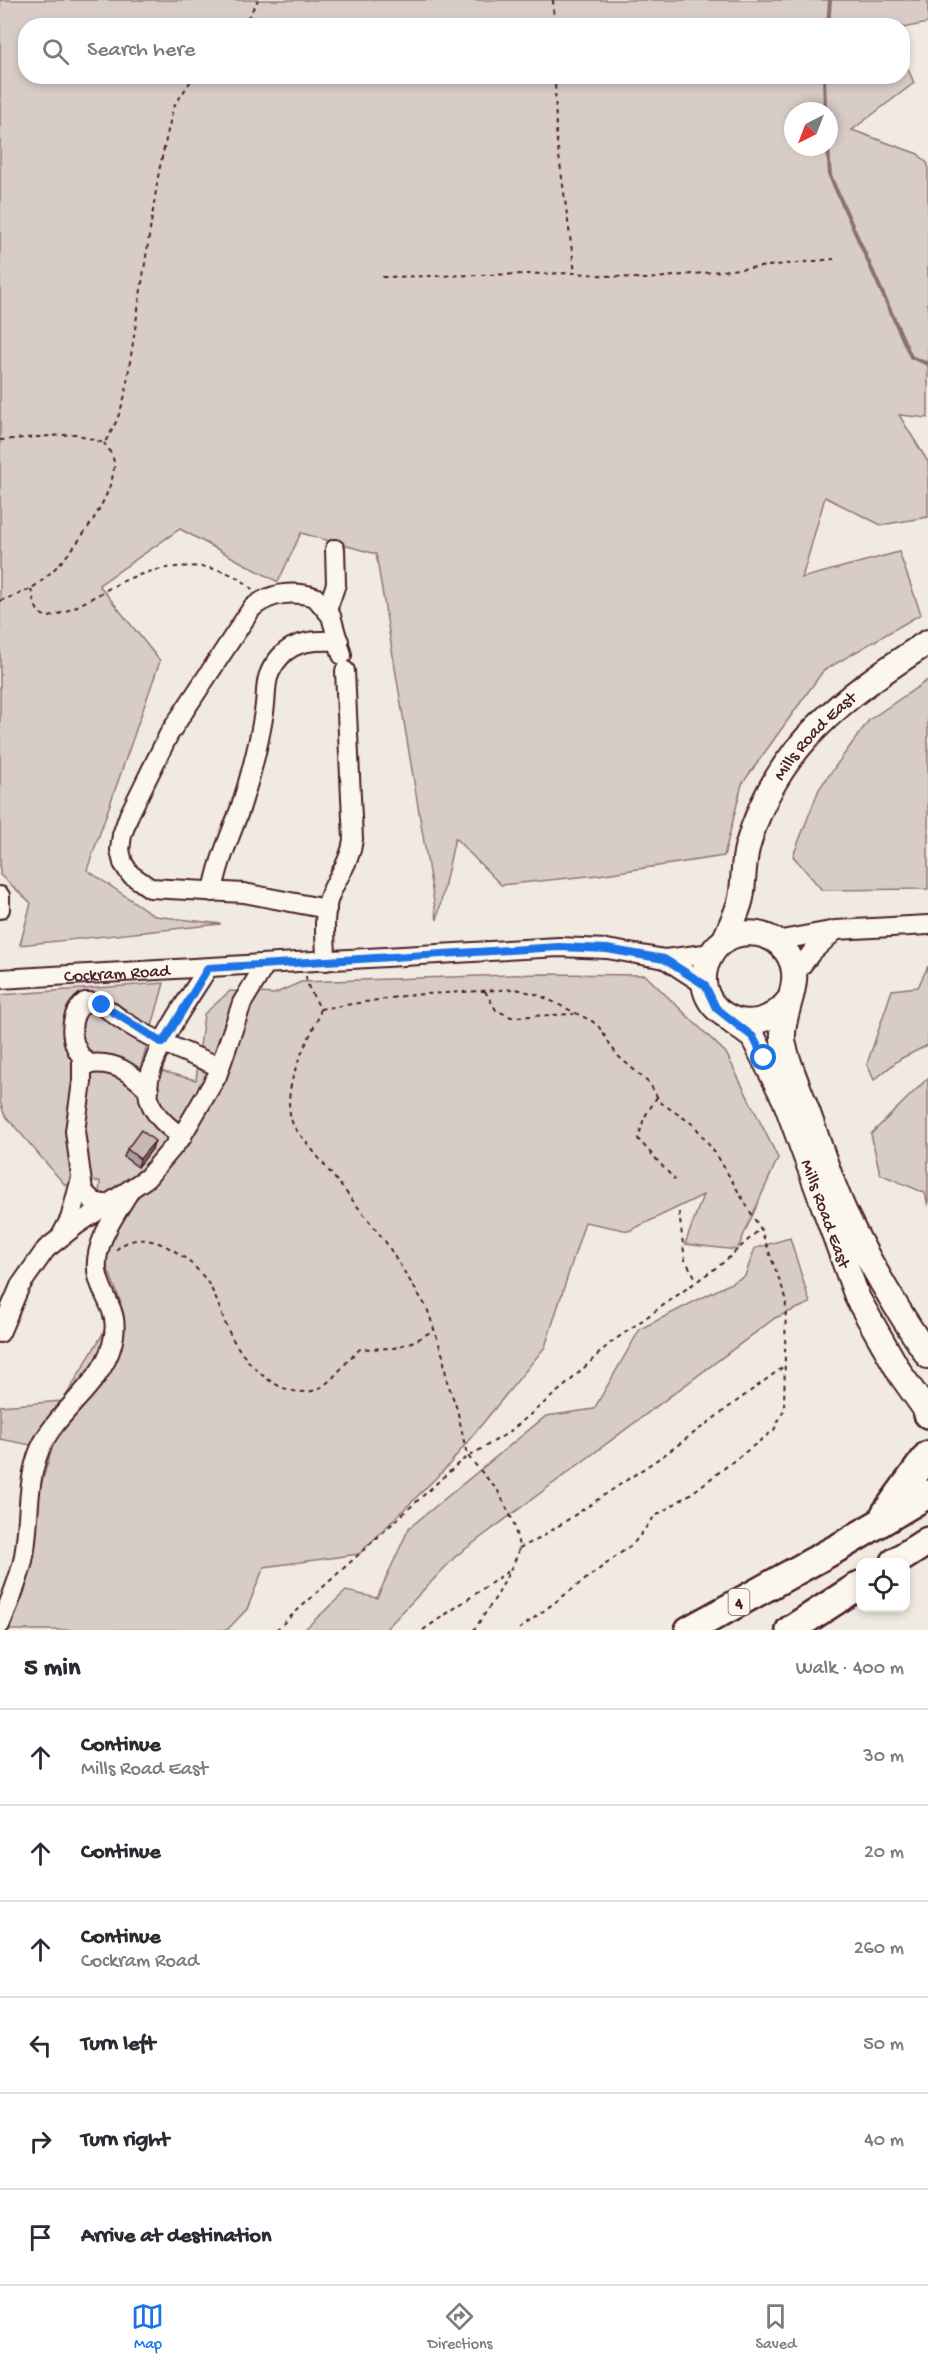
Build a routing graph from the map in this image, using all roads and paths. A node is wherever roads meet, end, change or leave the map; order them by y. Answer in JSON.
{"nodes":[{"id":1,"x":258,"y":0,"type":"edge"},
{"id":2,"x":553,"y":0,"type":"edge"},
{"id":3,"x":248,"y":18,"type":"edge"},
{"id":4,"x":554,"y":18,"type":"edge"},
{"id":5,"x":189,"y":84,"type":"edge"},
{"id":6,"x":555,"y":84,"type":"edge"},
{"id":7,"x":834,"y":259,"type":"dead end"},
{"id":8,"x":575,"y":273,"type":"junction"},
{"id":9,"x":382,"y":276,"type":"dead end"},
{"id":10,"x":0,"y":440,"type":"edge"},
{"id":11,"x":104,"y":443,"type":"junction"},
{"id":12,"x":335,"y":549,"type":"dead end"},
{"id":13,"x":31,"y":589,"type":"junction"},
{"id":14,"x":262,"y":600,"type":"junction"},
{"id":15,"x":0,"y":601,"type":"edge"},
{"id":16,"x":327,"y":610,"type":"junction"},
{"id":17,"x":928,"y":642,"type":"edge"},
{"id":18,"x":342,"y":656,"type":"junction"},
{"id":19,"x":213,"y":892,"type":"junction"},
{"id":20,"x":0,"y":896,"type":"edge"},
{"id":21,"x":740,"y":900,"type":"junction"},
{"id":22,"x":0,"y":909,"type":"edge"},
{"id":23,"x":327,"y":909,"type":"junction"},
{"id":24,"x":928,"y":925,"type":"edge"},
{"id":25,"x":836,"y":930,"type":"junction"},
{"id":26,"x":772,"y":939,"type":"junction"},
{"id":27,"x":718,"y":947,"type":"junction"},
{"id":28,"x":664,"y":959,"type":"junction"},
{"id":29,"x":326,"y":961,"type":"junction"},
{"id":30,"x":306,"y":963,"type":"junction"},
{"id":31,"x":265,"y":965,"type":"junction"},
{"id":32,"x":208,"y":968,"type":"junction"},
{"id":33,"x":795,"y":974,"type":"junction"},
{"id":34,"x":0,"y":979,"type":"edge"},
{"id":35,"x":705,"y":985,"type":"junction"},
{"id":36,"x":485,"y":991,"type":"junction"},
{"id":37,"x":789,"y":1000,"type":"junction"},
{"id":38,"x":320,"y":1009,"type":"junction"},
{"id":39,"x":576,"y":1014,"type":"junction"},
{"id":40,"x":726,"y":1017,"type":"junction"},
{"id":41,"x":163,"y":1043,"type":"junction"},
{"id":42,"x":82,"y":1058,"type":"junction"},
{"id":43,"x":220,"y":1067,"type":"junction"},
{"id":44,"x":149,"y":1090,"type":"junction"},
{"id":45,"x":657,"y":1097,"type":"junction"},
{"id":46,"x":182,"y":1137,"type":"junction"},
{"id":47,"x":81,"y":1178,"type":"junction"},
{"id":48,"x":675,"y":1180,"type":"dead end"},
{"id":49,"x":129,"y":1192,"type":"junction"},
{"id":50,"x":108,"y":1205,"type":"junction"},
{"id":51,"x":679,"y":1212,"type":"dead end"},
{"id":52,"x":760,"y":1229,"type":"junction"},
{"id":53,"x":60,"y":1238,"type":"junction"},
{"id":54,"x":113,"y":1253,"type":"dead end"},
{"id":55,"x":697,"y":1280,"type":"junction"},
{"id":56,"x":435,"y":1329,"type":"junction"},
{"id":57,"x":0,"y":1333,"type":"edge"},
{"id":58,"x":928,"y":1356,"type":"edge"},
{"id":59,"x":784,"y":1366,"type":"junction"},
{"id":60,"x":928,"y":1413,"type":"edge"},
{"id":61,"x":928,"y":1455,"type":"edge"},
{"id":62,"x":468,"y":1457,"type":"junction"},
{"id":63,"x":928,"y":1494,"type":"edge"},
{"id":64,"x":878,"y":1524,"type":"junction"},
{"id":65,"x":928,"y":1541,"type":"edge"},
{"id":66,"x":519,"y":1548,"type":"junction"},
{"id":67,"x":902,"y":1558,"type":"edge"},
{"id":68,"x":513,"y":1568,"type":"junction"},
{"id":69,"x":856,"y":1588,"type":"edge"},
{"id":70,"x":0,"y":1625,"type":"edge"},
{"id":71,"x":276,"y":1630,"type":"edge"},
{"id":72,"x":423,"y":1630,"type":"edge"},
{"id":73,"x":474,"y":1630,"type":"edge"},
{"id":74,"x":518,"y":1630,"type":"edge"},
{"id":75,"x":689,"y":1630,"type":"edge"},
{"id":76,"x":790,"y":1630,"type":"edge"}],
"edges":[{"from":1,"to":3,"type":"path"},
{"from":2,"to":4,"type":"path"},
{"from":5,"to":11,"type":"path"},
{"from":6,"to":8,"type":"path"},
{"from":7,"to":8,"type":"path"},
{"from":8,"to":9,"type":"path"},
{"from":10,"to":11,"type":"path"},
{"from":11,"to":13,"type":"path"},
{"from":12,"to":16,"type":"street"},
{"from":13,"to":14,"type":"path"},
{"from":13,"to":15,"type":"path"},
{"from":14,"to":16,"type":"street"},
{"from":14,"to":19,"type":"street"},
{"from":16,"to":18,"type":"street"},
{"from":17,"to":21,"type":"main road","name":"Mills Road East"},
{"from":18,"to":19,"type":"street"},
{"from":18,"to":23,"type":"street"},
{"from":19,"to":23,"type":"street"},
{"from":20,"to":22,"type":"street"},
{"from":21,"to":26,"type":"main road"},
{"from":21,"to":27,"type":"main road","name":"Mills Road East"},
{"from":23,"to":29,"type":"street"},
{"from":24,"to":25,"type":"street"},
{"from":25,"to":26,"type":"street"},
{"from":25,"to":33,"type":"street"},
{"from":26,"to":27,"type":"main road"},
{"from":26,"to":33,"type":"main road"},
{"from":27,"to":28,"type":"street","name":"Cockram Road"},
{"from":27,"to":35,"type":"main road"},
{"from":28,"to":29,"type":"street","name":"Cockram Road"},
{"from":28,"to":35,"type":"street","name":"Cockram Road"},
{"from":29,"to":30,"type":"street","name":"Cockram Road"},
{"from":30,"to":31,"type":"street","name":"Cockram Road"},
{"from":30,"to":38,"type":"path"},
{"from":31,"to":32,"type":"street","name":"Cockram Road"},
{"from":31,"to":43,"type":"street"},
{"from":32,"to":34,"type":"street","name":"Cockram Road"},
{"from":32,"to":41,"type":"street"},
{"from":33,"to":37,"type":"main road"},
{"from":35,"to":40,"type":"main road"},
{"from":36,"to":38,"type":"path"},
{"from":36,"to":39,"type":"path"},
{"from":36,"to":39,"type":"path"},
{"from":37,"to":40,"type":"main road"},
{"from":37,"to":58,"type":"main road","name":"Mills Road East"},
{"from":38,"to":56,"type":"path"},
{"from":39,"to":45,"type":"path"},
{"from":40,"to":60,"type":"main road","name":"Mills Road East"},
{"from":41,"to":42,"type":"street"},
{"from":41,"to":43,"type":"street"},
{"from":41,"to":44,"type":"street"},
{"from":42,"to":44,"type":"street"},
{"from":42,"to":47,"type":"street"},
{"from":43,"to":46,"type":"street"},
{"from":44,"to":46,"type":"street"},
{"from":45,"to":48,"type":"path"},
{"from":45,"to":52,"type":"path"},
{"from":46,"to":49,"type":"street"},
{"from":47,"to":50,"type":"street"},
{"from":47,"to":53,"type":"street"},
{"from":49,"to":50,"type":"street"},
{"from":49,"to":70,"type":"street"},
{"from":50,"to":53,"type":"street"},
{"from":51,"to":55,"type":"path"},
{"from":52,"to":55,"type":"path"},
{"from":52,"to":59,"type":"path"},
{"from":53,"to":57,"type":"street"},
{"from":54,"to":56,"type":"path"},
{"from":55,"to":62,"type":"path"},
{"from":56,"to":62,"type":"path"},
{"from":59,"to":66,"type":"path"},
{"from":59,"to":74,"type":"path"},
{"from":61,"to":64,"type":"highway"},
{"from":62,"to":66,"type":"path"},
{"from":62,"to":71,"type":"path"},
{"from":63,"to":64,"type":"highway","number":"4"},
{"from":64,"to":75,"type":"highway","number":"4"},
{"from":65,"to":67,"type":"highway"},
{"from":66,"to":68,"type":"path"},
{"from":68,"to":72,"type":"path"},
{"from":68,"to":73,"type":"path"},
{"from":69,"to":76,"type":"highway"}]}
